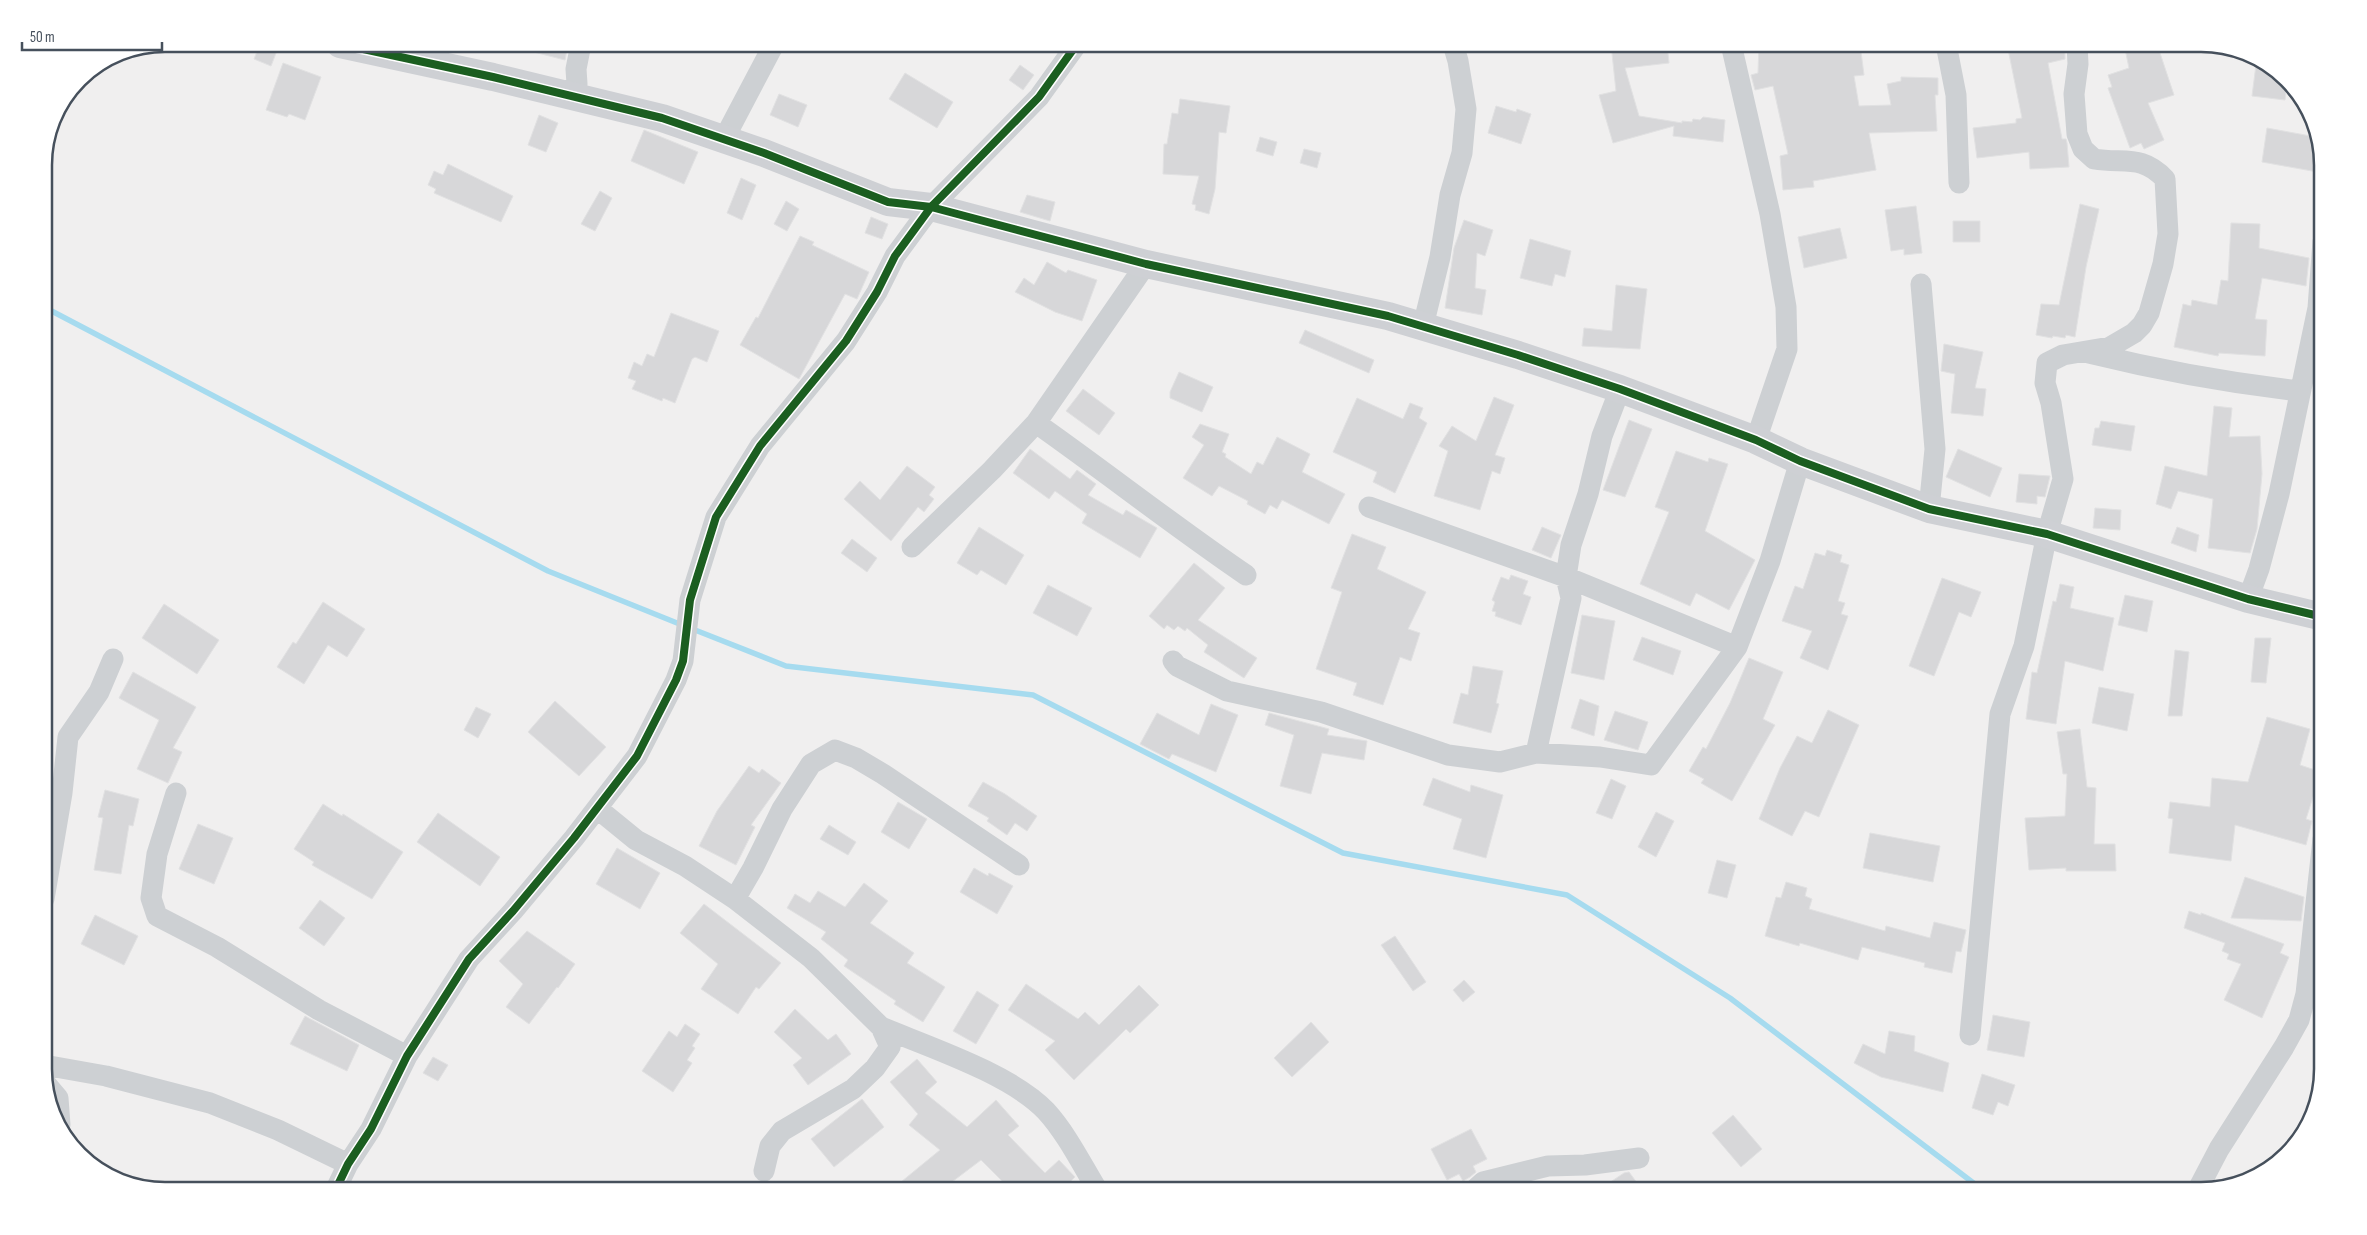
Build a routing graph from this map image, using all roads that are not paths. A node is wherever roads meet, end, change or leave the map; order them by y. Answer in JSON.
{"nodes":[{"id":1,"x":376,"y":52,"type":"edge"},
{"id":2,"x":579,"y":52,"type":"edge"},
{"id":3,"x":770,"y":52,"type":"edge"},
{"id":4,"x":1071,"y":52,"type":"edge"},
{"id":5,"x":1455,"y":52,"type":"edge"},
{"id":6,"x":1733,"y":52,"type":"edge"},
{"id":7,"x":1948,"y":52,"type":"edge"},
{"id":8,"x":2077,"y":52,"type":"edge"},
{"id":9,"x":565,"y":94,"type":"junction"},
{"id":10,"x":724,"y":139,"type":"junction"},
{"id":11,"x":1959,"y":183,"type":"dead end"},
{"id":12,"x":931,"y":207,"type":"junction"},
{"id":13,"x":1146,"y":264,"type":"junction"},
{"id":14,"x":1921,"y":284,"type":"dead end"},
{"id":15,"x":1423,"y":326,"type":"junction"},
{"id":16,"x":2314,"y":326,"type":"edge"},
{"id":17,"x":2086,"y":352,"type":"junction"},
{"id":18,"x":1620,"y":389,"type":"junction"},
{"id":19,"x":2300,"y":391,"type":"junction"},
{"id":20,"x":1036,"y":423,"type":"junction"},
{"id":21,"x":1756,"y":440,"type":"junction"},
{"id":22,"x":1800,"y":461,"type":"junction"},
{"id":23,"x":1369,"y":508,"type":"dead end"},
{"id":24,"x":1929,"y":509,"type":"junction"},
{"id":25,"x":2047,"y":534,"type":"junction"},
{"id":26,"x":912,"y":547,"type":"dead end"},
{"id":27,"x":1246,"y":574,"type":"dead end"},
{"id":28,"x":1566,"y":577,"type":"junction"},
{"id":29,"x":2248,"y":599,"type":"junction"},
{"id":30,"x":2314,"y":616,"type":"edge"},
{"id":31,"x":1737,"y":647,"type":"junction"},
{"id":32,"x":113,"y":659,"type":"dead end"},
{"id":33,"x":1173,"y":661,"type":"dead end"},
{"id":34,"x":1536,"y":753,"type":"junction"},
{"id":35,"x":176,"y":793,"type":"dead end"},
{"id":36,"x":598,"y":809,"type":"junction"},
{"id":37,"x":53,"y":846,"type":"edge"},
{"id":38,"x":1019,"y":865,"type":"dead end"},
{"id":39,"x":734,"y":898,"type":"junction"},
{"id":40,"x":2314,"y":921,"type":"edge"},
{"id":41,"x":881,"y":1027,"type":"junction"},
{"id":42,"x":1970,"y":1035,"type":"dead end"},
{"id":43,"x":407,"y":1056,"type":"junction"},
{"id":44,"x":53,"y":1067,"type":"edge"},
{"id":45,"x":56,"y":1095,"type":"edge"},
{"id":46,"x":59,"y":1108,"type":"edge"},
{"id":47,"x":1639,"y":1158,"type":"dead end"},
{"id":48,"x":348,"y":1164,"type":"junction"},
{"id":49,"x":764,"y":1171,"type":"dead end"},
{"id":50,"x":339,"y":1182,"type":"edge"},
{"id":51,"x":1092,"y":1182,"type":"edge"},
{"id":52,"x":1483,"y":1182,"type":"edge"},
{"id":53,"x":2202,"y":1182,"type":"edge"}],
"edges":[{"from":1,"to":9,"type":"street"},
{"from":2,"to":9,"type":"street"},
{"from":3,"to":10,"type":"street"},
{"from":4,"to":12,"type":"street"},
{"from":5,"to":15,"type":"street"},
{"from":6,"to":21,"type":"street"},
{"from":7,"to":11,"type":"street"},
{"from":8,"to":17,"type":"street"},
{"from":9,"to":10,"type":"street"},
{"from":10,"to":12,"type":"street"},
{"from":12,"to":13,"type":"street"},
{"from":12,"to":36,"type":"street"},
{"from":13,"to":15,"type":"street"},
{"from":13,"to":20,"type":"street"},
{"from":14,"to":24,"type":"street"},
{"from":15,"to":18,"type":"street"},
{"from":16,"to":19,"type":"street"},
{"from":17,"to":19,"type":"street"},
{"from":17,"to":25,"type":"street"},
{"from":18,"to":21,"type":"street"},
{"from":18,"to":28,"type":"street"},
{"from":19,"to":29,"type":"street"},
{"from":20,"to":26,"type":"street"},
{"from":20,"to":27,"type":"street"},
{"from":21,"to":22,"type":"street"},
{"from":22,"to":24,"type":"street"},
{"from":22,"to":31,"type":"street"},
{"from":23,"to":28,"type":"street"},
{"from":24,"to":25,"type":"street"},
{"from":25,"to":29,"type":"street"},
{"from":25,"to":42,"type":"street"},
{"from":28,"to":31,"type":"street"},
{"from":28,"to":34,"type":"street"},
{"from":29,"to":30,"type":"street"},
{"from":31,"to":34,"type":"street"},
{"from":32,"to":37,"type":"street"},
{"from":33,"to":34,"type":"street"},
{"from":35,"to":43,"type":"street"},
{"from":36,"to":39,"type":"street"},
{"from":36,"to":43,"type":"street"},
{"from":38,"to":39,"type":"street"},
{"from":39,"to":41,"type":"street"},
{"from":40,"to":53,"type":"street"},
{"from":41,"to":49,"type":"street"},
{"from":41,"to":51,"type":"street"},
{"from":43,"to":48,"type":"street"},
{"from":44,"to":48,"type":"street"},
{"from":45,"to":46,"type":"street"},
{"from":47,"to":52,"type":"street"},
{"from":48,"to":50,"type":"street"}]}
